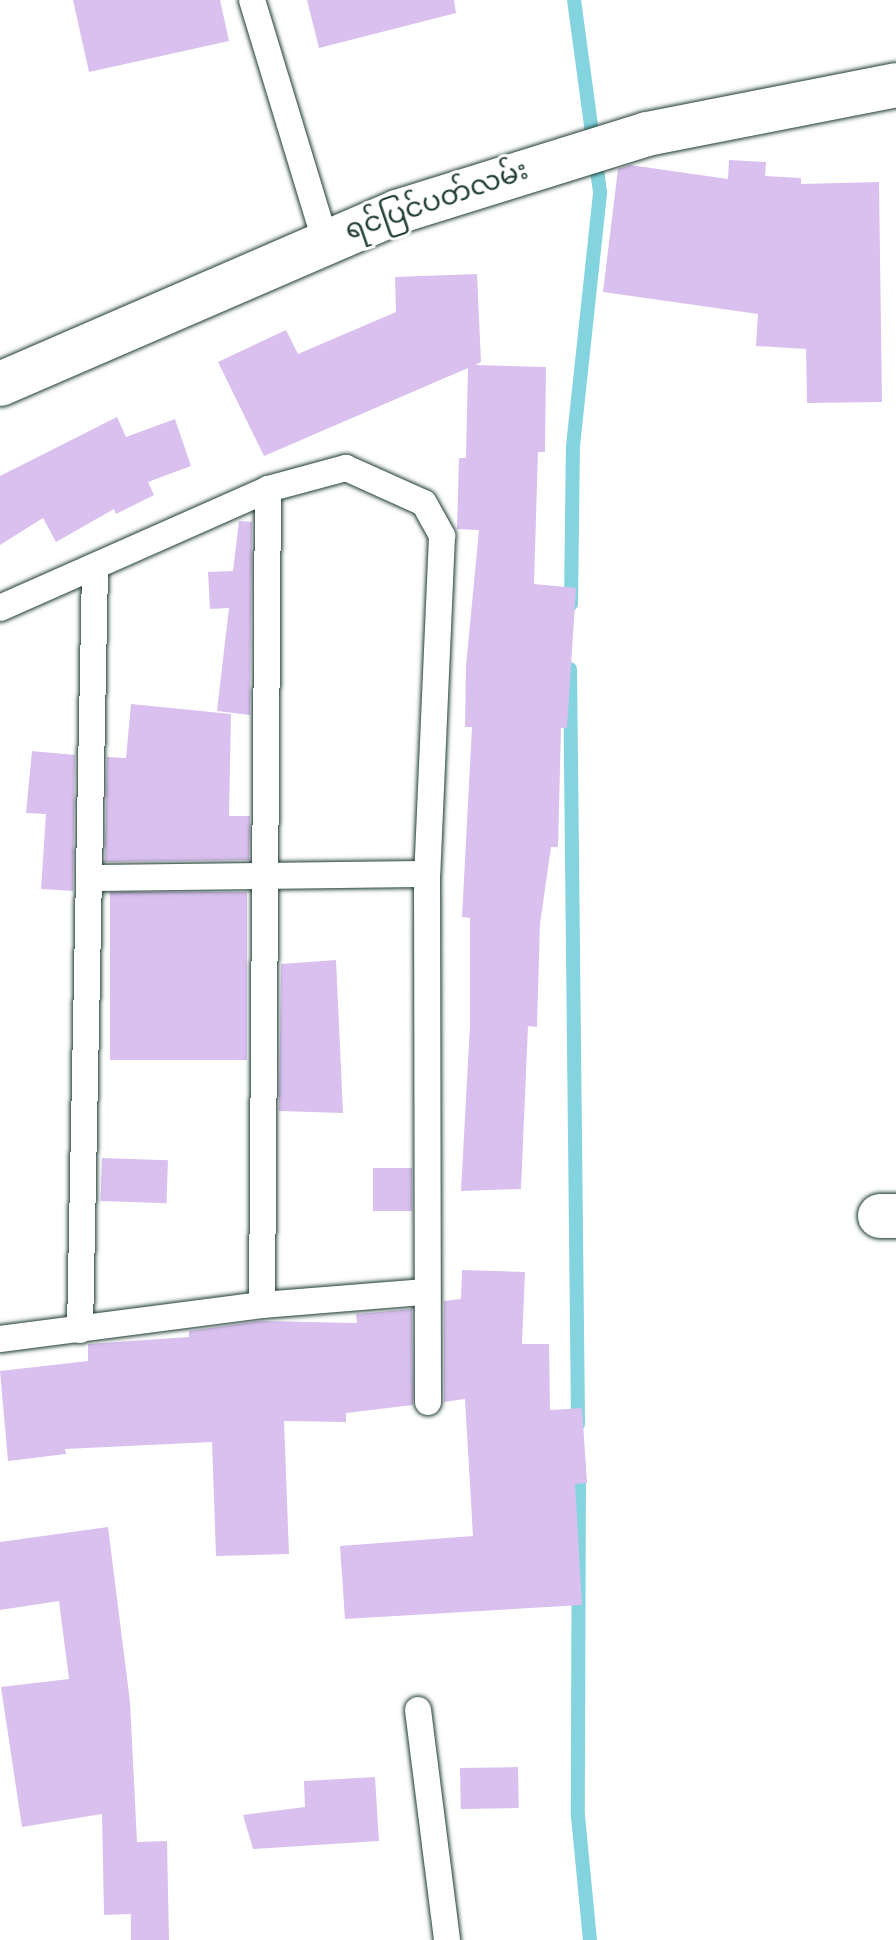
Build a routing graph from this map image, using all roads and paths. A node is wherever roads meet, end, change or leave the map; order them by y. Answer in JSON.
{"nodes":[{"id":1,"x":252,"y":0,"type":"edge"},
{"id":2,"x":896,"y":85,"type":"edge"},
{"id":3,"x":325,"y":241,"type":"junction"},
{"id":4,"x":0,"y":384,"type":"edge"},
{"id":5,"x":268,"y":489,"type":"junction"},
{"id":6,"x":95,"y":568,"type":"junction"},
{"id":7,"x":0,"y":608,"type":"edge"},
{"id":8,"x":427,"y":874,"type":"junction"},
{"id":9,"x":265,"y":875,"type":"junction"},
{"id":10,"x":90,"y":878,"type":"junction"},
{"id":11,"x":425,"y":1292,"type":"junction"},
{"id":12,"x":262,"y":1305,"type":"junction"},
{"id":13,"x":80,"y":1330,"type":"junction"},
{"id":14,"x":0,"y":1339,"type":"edge"},
{"id":15,"x":428,"y":1402,"type":"dead end"},
{"id":16,"x":418,"y":1710,"type":"dead end"},
{"id":17,"x":447,"y":1940,"type":"edge"}],
"edges":[{"from":1,"to":3,"type":"lane"},
{"from":2,"to":3,"type":"street","name":"ရင်ပြင်ပတ်လမ်း"},
{"from":3,"to":4,"type":"street","name":"ရင်ပြင်ပတ်လမ်း"},
{"from":5,"to":6,"type":"lane"},
{"from":5,"to":8,"type":"lane"},
{"from":5,"to":9,"type":"lane"},
{"from":6,"to":7,"type":"lane"},
{"from":6,"to":10,"type":"lane"},
{"from":8,"to":9,"type":"lane"},
{"from":8,"to":11,"type":"lane"},
{"from":9,"to":10,"type":"lane"},
{"from":9,"to":12,"type":"lane"},
{"from":10,"to":13,"type":"lane"},
{"from":11,"to":12,"type":"lane"},
{"from":11,"to":15,"type":"lane"},
{"from":12,"to":13,"type":"lane"},
{"from":13,"to":14,"type":"lane"},
{"from":16,"to":17,"type":"lane"}]}
